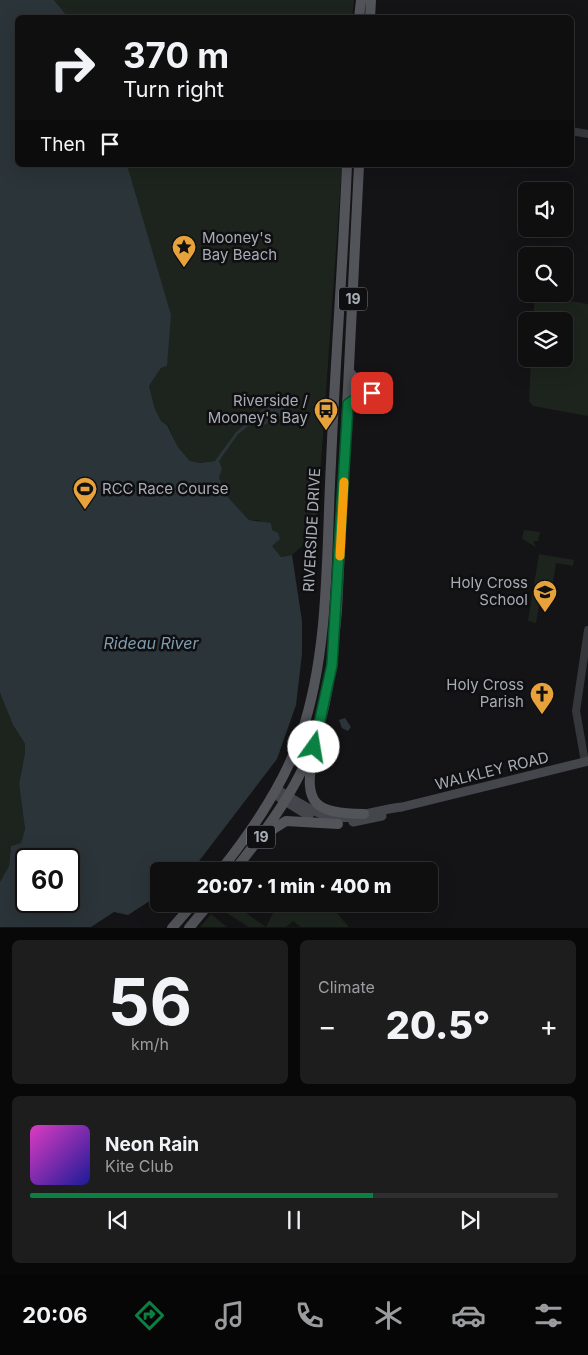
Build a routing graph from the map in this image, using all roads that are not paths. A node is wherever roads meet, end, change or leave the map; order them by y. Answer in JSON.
{"nodes":[{"id":1,"x":361,"y":0,"type":"edge"},
{"id":2,"x":371,"y":0,"type":"edge"},
{"id":3,"x":359,"y":15,"type":"edge"},
{"id":4,"x":370,"y":15,"type":"edge"},
{"id":5,"x":574,"y":132,"type":"edge"},
{"id":6,"x":588,"y":134,"type":"edge"},
{"id":7,"x":347,"y":167,"type":"edge"},
{"id":8,"x":359,"y":167,"type":"edge"},
{"id":9,"x":350,"y":373,"type":"junction"},
{"id":10,"x":348,"y":404,"type":"junction"},
{"id":11,"x":588,"y":630,"type":"edge"},
{"id":12,"x":318,"y":732,"type":"junction"},
{"id":13,"x":586,"y":761,"type":"edge"},
{"id":14,"x":274,"y":792,"type":"junction"},
{"id":15,"x":286,"y":799,"type":"junction"},
{"id":16,"x":402,"y":808,"type":"junction"},
{"id":17,"x":364,"y":814,"type":"junction"},
{"id":18,"x":338,"y":824,"type":"junction"},
{"id":19,"x":260,"y":838,"type":"junction"},
{"id":20,"x":226,"y":862,"type":"edge"},
{"id":21,"x":241,"y":862,"type":"edge"},
{"id":22,"x":186,"y":912,"type":"edge"},
{"id":23,"x":202,"y":912,"type":"edge"},
{"id":24,"x":172,"y":928,"type":"edge"},
{"id":25,"x":189,"y":928,"type":"edge"}],
"edges":[{"from":1,"to":3,"type":"main road"},
{"from":2,"to":4,"type":"main road"},
{"from":5,"to":6,"type":"street"},
{"from":7,"to":14,"type":"main road","name":"RIVERSIDE DRIVE","number":"19"},
{"from":8,"to":9,"type":"main road","name":"RIVERSIDE DRIVE","number":"19"},
{"from":9,"to":10,"type":"main road","name":"RIVERSIDE DRIVE","number":"19"},
{"from":9,"to":10,"type":"main road"},
{"from":10,"to":12,"type":"main road","name":"RIVERSIDE DRIVE","number":"19"},
{"from":11,"to":13,"type":"street"},
{"from":12,"to":15,"type":"main road","name":"RIVERSIDE DRIVE","number":"19"},
{"from":12,"to":17,"type":"main road"},
{"from":13,"to":16,"type":"main road","name":"WALKLEY ROAD"},
{"from":14,"to":15,"type":"main road","name":"WALKLEY ROAD"},
{"from":14,"to":20,"type":"main road","name":"RIVERSIDE DRIVE","number":"19"},
{"from":15,"to":17,"type":"main road","name":"WALKLEY ROAD"},
{"from":15,"to":18,"type":"main road","name":"WALKLEY ROAD"},
{"from":15,"to":19,"type":"main road","name":"RIVERSIDE DRIVE","number":"19"},
{"from":16,"to":17,"type":"main road","name":"WALKLEY ROAD"},
{"from":16,"to":18,"type":"main road","name":"WALKLEY ROAD"},
{"from":18,"to":19,"type":"main road"},
{"from":19,"to":21,"type":"main road","name":"RIVERSIDE DRIVE","number":"19"},
{"from":22,"to":24,"type":"main road"},
{"from":23,"to":25,"type":"main road"}]}
